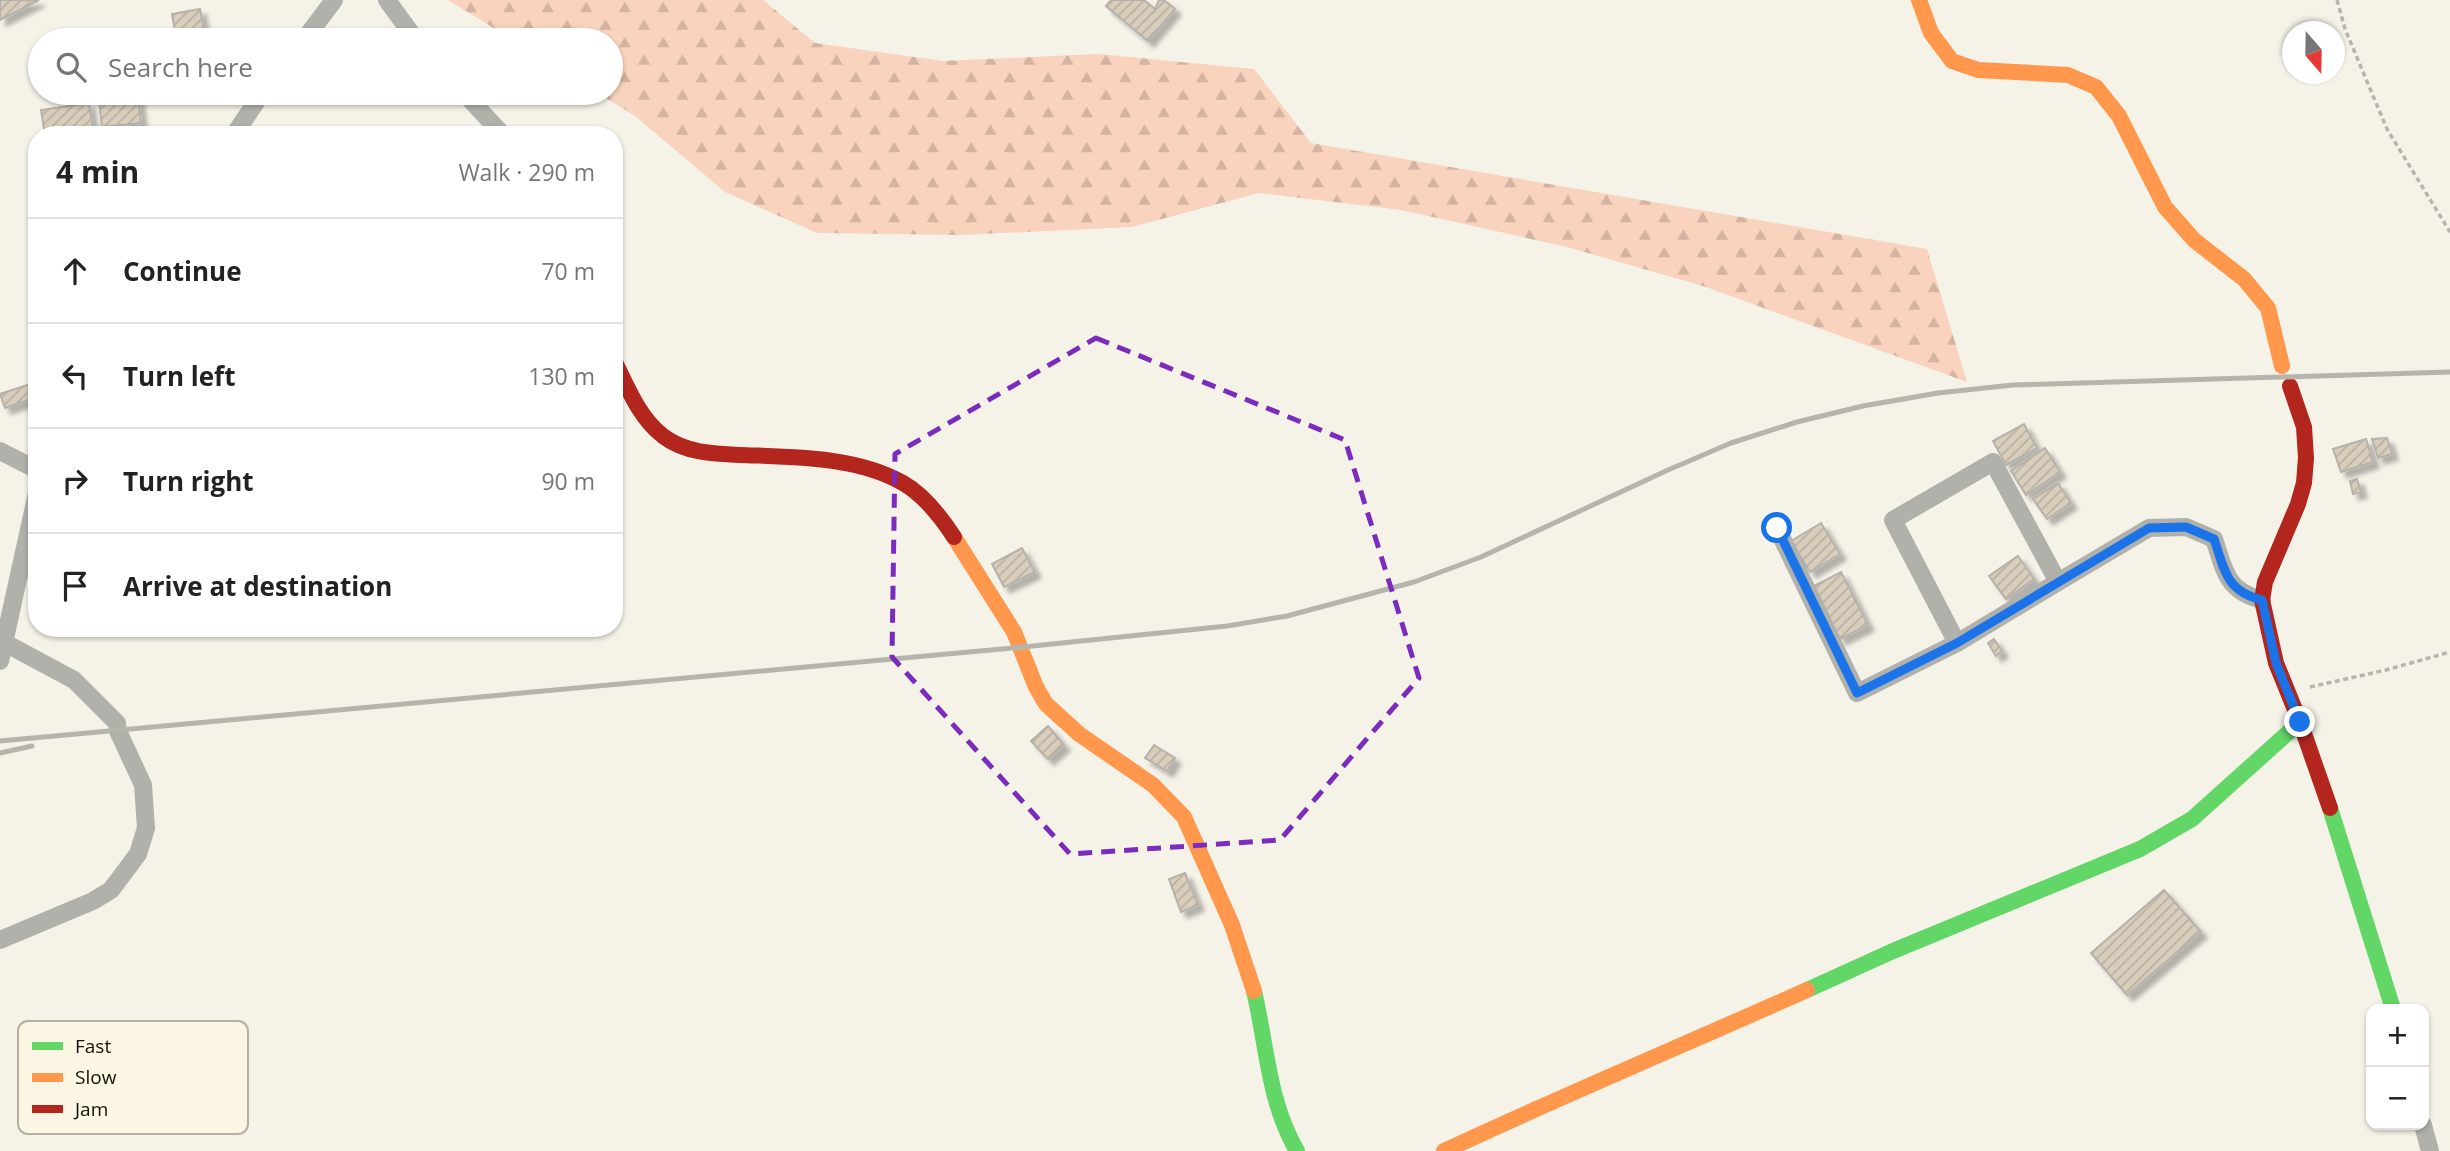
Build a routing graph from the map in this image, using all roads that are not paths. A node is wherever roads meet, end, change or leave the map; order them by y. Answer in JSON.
{"nodes":[{"id":1,"x":334,"y":0,"type":"edge"},
{"id":2,"x":387,"y":0,"type":"edge"},
{"id":3,"x":1919,"y":0,"type":"edge"},
{"id":4,"x":313,"y":28,"type":"edge"},
{"id":5,"x":407,"y":28,"type":"edge"},
{"id":6,"x":254,"y":105,"type":"edge"},
{"id":7,"x":475,"y":105,"type":"edge"},
{"id":8,"x":240,"y":126,"type":"edge"},
{"id":9,"x":495,"y":126,"type":"edge"},
{"id":10,"x":2282,"y":366,"type":"dead end"},
{"id":11,"x":623,"y":380,"type":"edge"},
{"id":12,"x":2290,"y":386,"type":"dead end"},
{"id":13,"x":0,"y":451,"type":"edge"},
{"id":14,"x":28,"y":465,"type":"edge"},
{"id":15,"x":1777,"y":528,"type":"dead end"},
{"id":16,"x":28,"y":535,"type":"edge"},
{"id":17,"x":2058,"y":582,"type":"junction"},
{"id":18,"x":2262,"y":600,"type":"junction"},
{"id":19,"x":5,"y":643,"type":"junction"},
{"id":20,"x":1957,"y":643,"type":"junction"},
{"id":21,"x":0,"y":661,"type":"edge"},
{"id":22,"x":2300,"y":722,"type":"junction"},
{"id":23,"x":0,"y":940,"type":"edge"},
{"id":24,"x":2391,"y":1004,"type":"edge"},
{"id":25,"x":2425,"y":1130,"type":"edge"},
{"id":26,"x":1297,"y":1151,"type":"edge"},
{"id":27,"x":1444,"y":1151,"type":"edge"},
{"id":28,"x":2430,"y":1151,"type":"edge"}],
"edges":[{"from":1,"to":4,"type":"street"},
{"from":2,"to":5,"type":"street"},
{"from":3,"to":10,"type":"street"},
{"from":6,"to":8,"type":"street"},
{"from":7,"to":9,"type":"street"},
{"from":11,"to":26,"type":"street"},
{"from":12,"to":18,"type":"street"},
{"from":13,"to":14,"type":"street"},
{"from":15,"to":20,"type":"street"},
{"from":16,"to":19,"type":"street"},
{"from":17,"to":18,"type":"street"},
{"from":17,"to":20,"type":"street"},
{"from":17,"to":20,"type":"street"},
{"from":18,"to":22,"type":"street"},
{"from":19,"to":21,"type":"street"},
{"from":19,"to":23,"type":"street"},
{"from":22,"to":24,"type":"street"},
{"from":22,"to":27,"type":"street"},
{"from":25,"to":28,"type":"street"}]}
